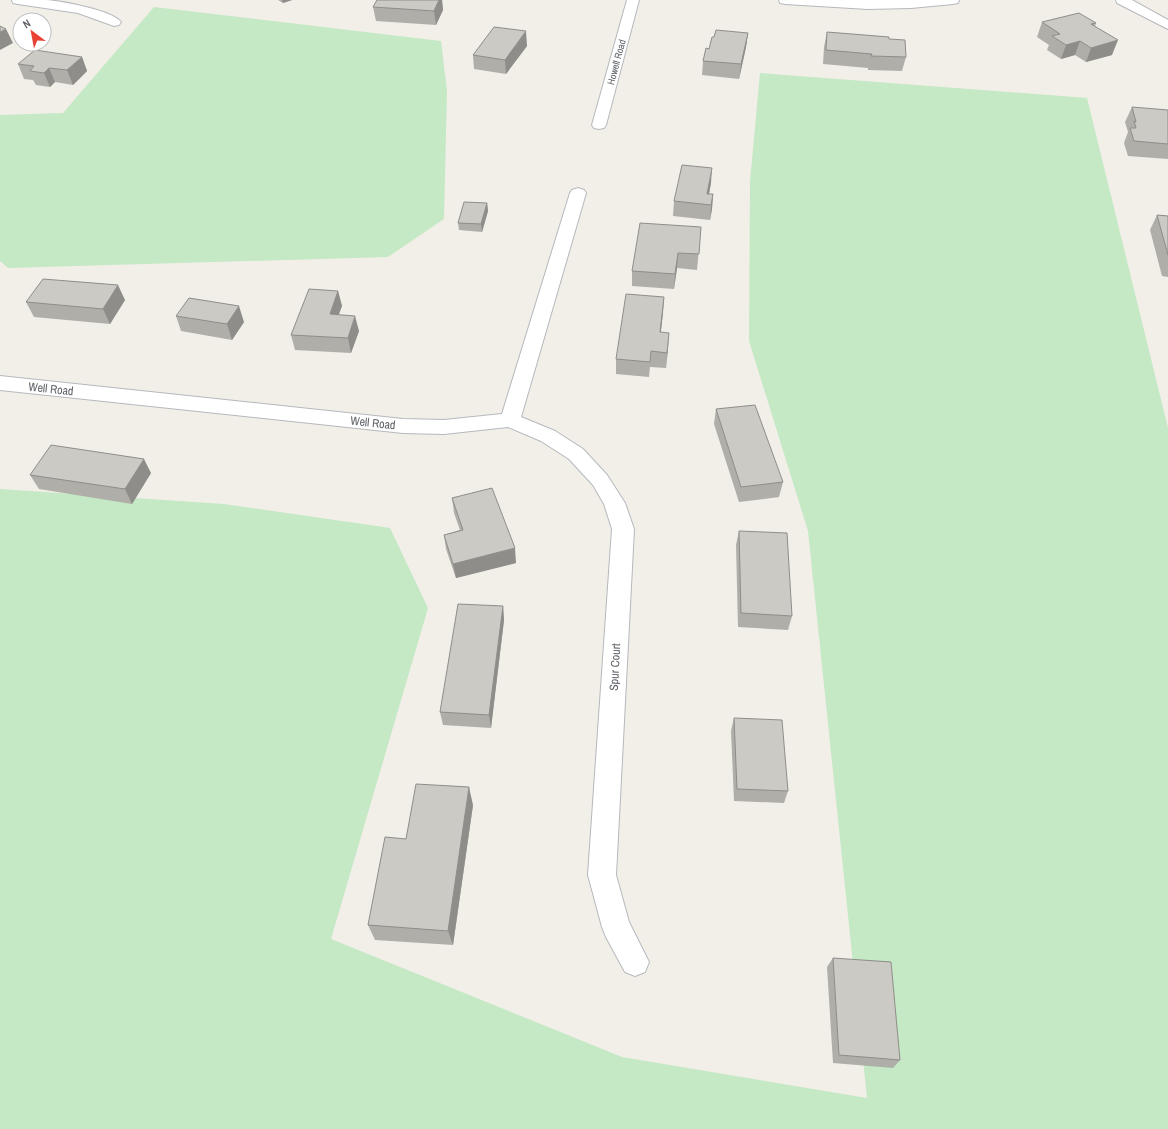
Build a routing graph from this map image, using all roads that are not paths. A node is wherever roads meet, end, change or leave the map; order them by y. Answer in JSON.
{"nodes":[{"id":1,"x":18,"y":0,"type":"edge"},
{"id":2,"x":633,"y":0,"type":"edge"},
{"id":3,"x":785,"y":0,"type":"edge"},
{"id":4,"x":953,"y":0,"type":"edge"},
{"id":5,"x":1122,"y":0,"type":"edge"},
{"id":6,"x":114,"y":22,"type":"dead end"},
{"id":7,"x":1168,"y":24,"type":"edge"},
{"id":8,"x":600,"y":125,"type":"dead end"},
{"id":9,"x":578,"y":193,"type":"dead end"},
{"id":10,"x":0,"y":383,"type":"edge"},
{"id":11,"x":510,"y":420,"type":"junction"},
{"id":12,"x":635,"y":962,"type":"dead end"}],
"edges":[{"from":1,"to":6,"type":"street"},
{"from":2,"to":8,"type":"street","name":"Howell Road"},
{"from":3,"to":4,"type":"street"},
{"from":5,"to":7,"type":"street"},
{"from":9,"to":11,"type":"street"},
{"from":10,"to":11,"type":"street","name":"Well Road"},
{"from":11,"to":12,"type":"street","name":"Spur Court"}]}
